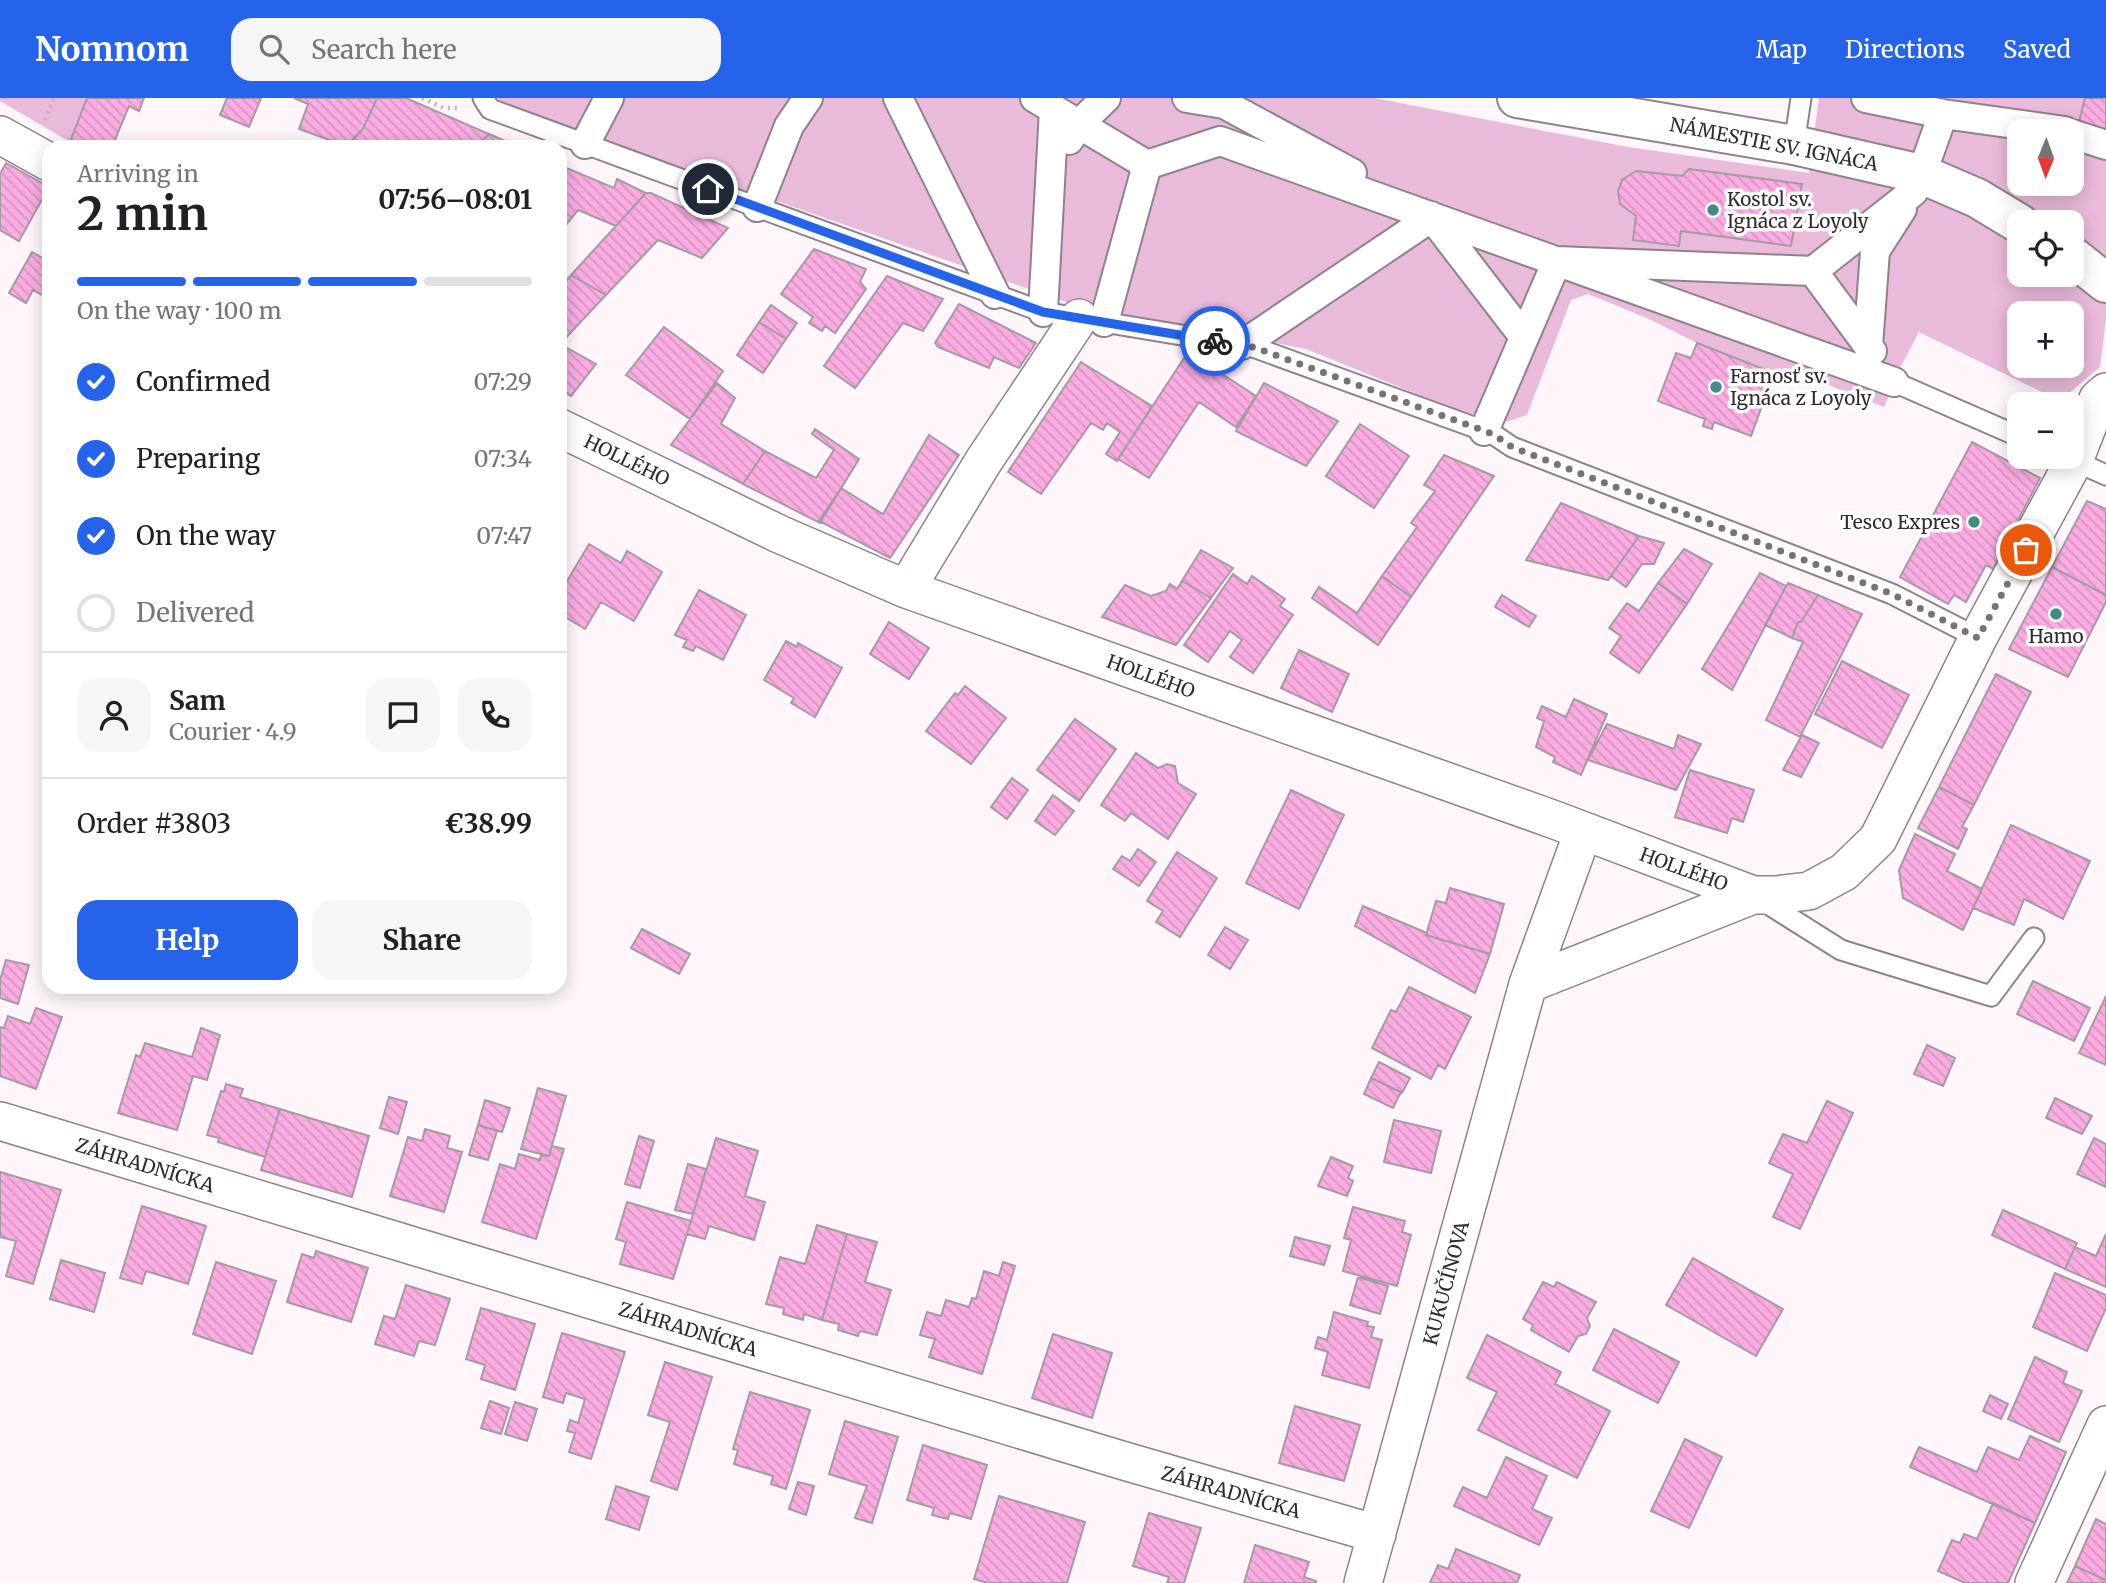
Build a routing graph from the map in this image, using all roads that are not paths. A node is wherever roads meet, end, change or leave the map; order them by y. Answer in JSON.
{"nodes":[{"id":1,"x":483,"y":98,"type":"edge"},
{"id":2,"x":609,"y":98,"type":"edge"},
{"id":3,"x":808,"y":98,"type":"edge"},
{"id":4,"x":898,"y":98,"type":"edge"},
{"id":5,"x":1107,"y":98,"type":"edge"},
{"id":6,"x":1187,"y":98,"type":"edge"},
{"id":7,"x":1517,"y":98,"type":"edge"},
{"id":8,"x":1801,"y":98,"type":"edge"},
{"id":9,"x":1866,"y":98,"type":"edge"},
{"id":10,"x":1224,"y":101,"type":"edge"},
{"id":11,"x":1902,"y":102,"type":"edge"},
{"id":12,"x":1045,"y":104,"type":"edge"},
{"id":13,"x":1943,"y":114,"type":"junction"},
{"id":14,"x":2007,"y":123,"type":"edge"},
{"id":15,"x":1079,"y":124,"type":"junction"},
{"id":16,"x":0,"y":135,"type":"edge"},
{"id":17,"x":2084,"y":138,"type":"edge"},
{"id":18,"x":1219,"y":141,"type":"junction"},
{"id":19,"x":585,"y":144,"type":"junction"},
{"id":20,"x":1794,"y":145,"type":"junction"},
{"id":21,"x":2106,"y":145,"type":"edge"},
{"id":22,"x":42,"y":158,"type":"edge"},
{"id":23,"x":1927,"y":159,"type":"dead end"},
{"id":24,"x":1147,"y":165,"type":"junction"},
{"id":25,"x":1051,"y":167,"type":"junction"},
{"id":26,"x":757,"y":207,"type":"junction"},
{"id":27,"x":2007,"y":216,"type":"edge"},
{"id":28,"x":1432,"y":217,"type":"junction"},
{"id":29,"x":1557,"y":261,"type":"junction"},
{"id":30,"x":2084,"y":266,"type":"edge"},
{"id":31,"x":1813,"y":271,"type":"junction"},
{"id":32,"x":2106,"y":283,"type":"edge"},
{"id":33,"x":995,"y":294,"type":"junction"},
{"id":34,"x":1043,"y":312,"type":"junction"},
{"id":35,"x":1091,"y":320,"type":"junction"},
{"id":36,"x":1524,"y":337,"type":"junction"},
{"id":37,"x":1242,"y":345,"type":"junction"},
{"id":38,"x":1868,"y":346,"type":"junction"},
{"id":39,"x":1895,"y":382,"type":"junction"},
{"id":40,"x":2106,"y":392,"type":"edge"},
{"id":41,"x":567,"y":431,"type":"edge"},
{"id":42,"x":1484,"y":431,"type":"junction"},
{"id":43,"x":2007,"y":431,"type":"edge"},
{"id":44,"x":2084,"y":456,"type":"edge"},
{"id":45,"x":2079,"y":469,"type":"edge"},
{"id":46,"x":906,"y":589,"type":"junction"},
{"id":47,"x":1978,"y":638,"type":"junction"},
{"id":48,"x":1583,"y":832,"type":"junction"},
{"id":49,"x":1754,"y":895,"type":"junction"},
{"id":50,"x":2034,"y":938,"type":"dead end"},
{"id":51,"x":1528,"y":984,"type":"junction"},
{"id":52,"x":0,"y":1121,"type":"edge"},
{"id":53,"x":2106,"y":1425,"type":"edge"},
{"id":54,"x":1377,"y":1534,"type":"junction"},
{"id":55,"x":1363,"y":1583,"type":"edge"},
{"id":56,"x":2034,"y":1583,"type":"edge"}],
"edges":[{"from":1,"to":19,"type":"lane"},
{"from":2,"to":19,"type":"street"},
{"from":3,"to":26,"type":"street"},
{"from":4,"to":33,"type":"street"},
{"from":5,"to":15,"type":"street"},
{"from":6,"to":10,"type":"street"},
{"from":7,"to":20,"type":"street","name":"NÁMESTIE SV. IGNÁCA"},
{"from":8,"to":20,"type":"lane"},
{"from":9,"to":11,"type":"street"},
{"from":10,"to":18,"type":"street"},
{"from":10,"to":28,"type":"street"},
{"from":11,"to":13,"type":"street"},
{"from":12,"to":15,"type":"street"},
{"from":12,"to":25,"type":"street"},
{"from":13,"to":14,"type":"street"},
{"from":13,"to":23,"type":"street"},
{"from":15,"to":24,"type":"street"},
{"from":15,"to":25,"type":"street"},
{"from":16,"to":22,"type":"street"},
{"from":17,"to":21,"type":"street"},
{"from":18,"to":24,"type":"street"},
{"from":18,"to":28,"type":"street"},
{"from":19,"to":26,"type":"lane"},
{"from":20,"to":27,"type":"street","name":"NÁMESTIE SV. IGNÁCA"},
{"from":24,"to":35,"type":"street"},
{"from":25,"to":34,"type":"street"},
{"from":26,"to":33,"type":"lane"},
{"from":28,"to":29,"type":"street"},
{"from":28,"to":36,"type":"street"},
{"from":28,"to":37,"type":"street"},
{"from":29,"to":31,"type":"street"},
{"from":29,"to":36,"type":"street"},
{"from":29,"to":39,"type":"street"},
{"from":30,"to":32,"type":"street"},
{"from":31,"to":38,"type":"street"},
{"from":31,"to":38,"type":"street"},
{"from":33,"to":34,"type":"lane"},
{"from":34,"to":35,"type":"lane"},
{"from":35,"to":37,"type":"lane"},
{"from":35,"to":46,"type":"street"},
{"from":36,"to":42,"type":"street"},
{"from":37,"to":42,"type":"lane"},
{"from":38,"to":39,"type":"street"},
{"from":39,"to":43,"type":"lane"},
{"from":40,"to":44,"type":"street","name":"HOLLÉHO"},
{"from":41,"to":46,"type":"street","name":"HOLLÉHO"},
{"from":42,"to":47,"type":"lane"},
{"from":45,"to":47,"type":"street","name":"HOLLÉHO"},
{"from":46,"to":48,"type":"street","name":"HOLLÉHO"},
{"from":47,"to":49,"type":"street","name":"HOLLÉHO"},
{"from":48,"to":49,"type":"street","name":"HOLLÉHO"},
{"from":48,"to":51,"type":"street","name":"KUKUČÍNOVA"},
{"from":49,"to":50,"type":"lane"},
{"from":49,"to":51,"type":"street","name":"HOLLÉHO"},
{"from":51,"to":54,"type":"street","name":"KUKUČÍNOVA"},
{"from":52,"to":54,"type":"street","name":"ZÁHRADNÍCKA"},
{"from":53,"to":56,"type":"street"},
{"from":54,"to":55,"type":"street","name":"KUKUČÍNOVA"}]}
